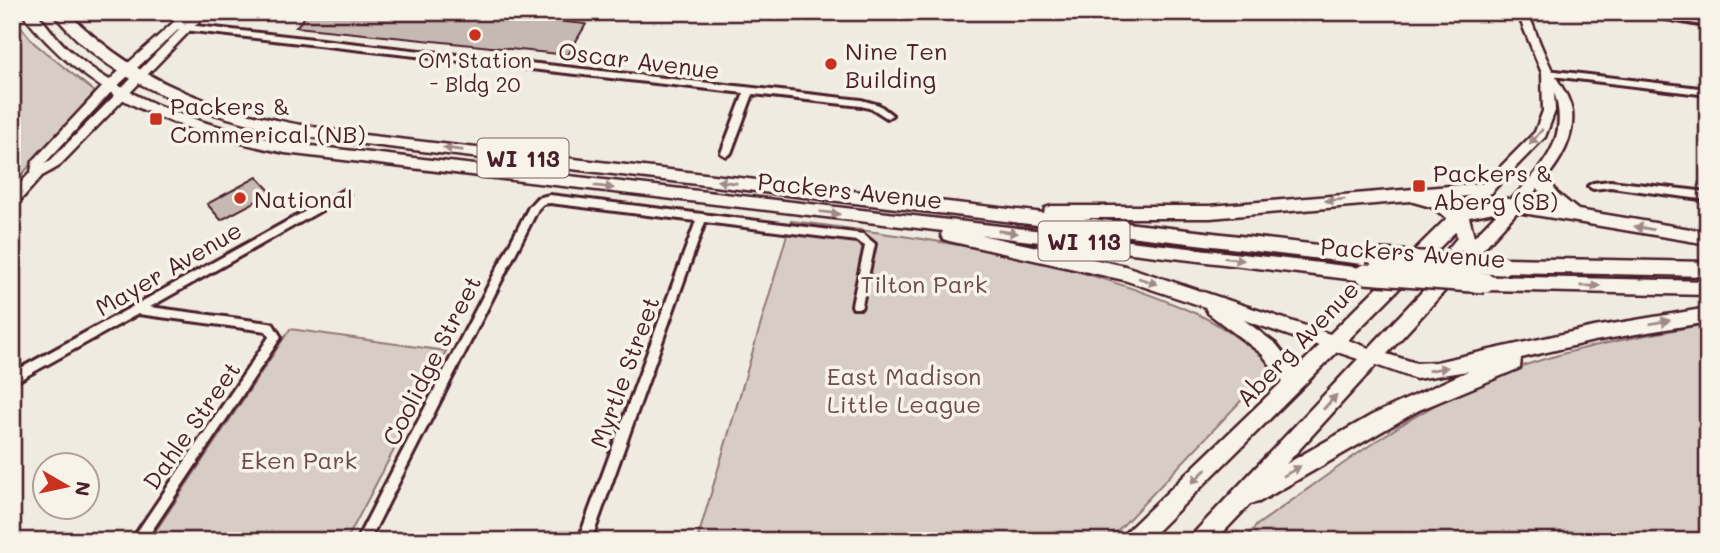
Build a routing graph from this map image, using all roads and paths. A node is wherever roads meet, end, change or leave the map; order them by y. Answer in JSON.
{"nodes":[{"id":1,"x":28,"y":12,"type":"edge"},
{"id":2,"x":59,"y":12,"type":"edge"},
{"id":3,"x":191,"y":12,"type":"edge"},
{"id":4,"x":203,"y":12,"type":"edge"},
{"id":5,"x":1522,"y":12,"type":"edge"},
{"id":6,"x":181,"y":28,"type":"junction"},
{"id":7,"x":1547,"y":73,"type":"junction"},
{"id":8,"x":133,"y":74,"type":"junction"},
{"id":9,"x":116,"y":90,"type":"junction"},
{"id":10,"x":749,"y":92,"type":"junction"},
{"id":11,"x":1708,"y":92,"type":"edge"},
{"id":12,"x":887,"y":115,"type":"dead end"},
{"id":13,"x":726,"y":153,"type":"dead end"},
{"id":14,"x":1539,"y":177,"type":"junction"},
{"id":15,"x":1593,"y":186,"type":"dead end"},
{"id":16,"x":1486,"y":189,"type":"junction"},
{"id":17,"x":344,"y":194,"type":"dead end"},
{"id":18,"x":1403,"y":195,"type":"junction"},
{"id":19,"x":1708,"y":196,"type":"edge"},
{"id":20,"x":12,"y":201,"type":"edge"},
{"id":21,"x":1513,"y":206,"type":"junction"},
{"id":22,"x":957,"y":208,"type":"junction"},
{"id":23,"x":1462,"y":214,"type":"junction"},
{"id":24,"x":702,"y":217,"type":"junction"},
{"id":25,"x":867,"y":217,"type":"junction"},
{"id":26,"x":1580,"y":217,"type":"junction"},
{"id":27,"x":1708,"y":238,"type":"edge"},
{"id":28,"x":1708,"y":269,"type":"edge"},
{"id":29,"x":1708,"y":288,"type":"edge"},
{"id":30,"x":1183,"y":292,"type":"junction"},
{"id":31,"x":858,"y":305,"type":"dead end"},
{"id":32,"x":139,"y":310,"type":"junction"},
{"id":33,"x":1708,"y":315,"type":"edge"},
{"id":34,"x":1408,"y":316,"type":"junction"},
{"id":35,"x":1580,"y":340,"type":"junction"},
{"id":36,"x":1335,"y":342,"type":"junction"},
{"id":37,"x":1372,"y":356,"type":"junction"},
{"id":38,"x":12,"y":379,"type":"edge"},
{"id":39,"x":1295,"y":382,"type":"junction"},
{"id":40,"x":1234,"y":506,"type":"junction"},
{"id":41,"x":136,"y":541,"type":"edge"},
{"id":42,"x":362,"y":541,"type":"edge"},
{"id":43,"x":584,"y":541,"type":"edge"},
{"id":44,"x":1132,"y":541,"type":"edge"},
{"id":45,"x":1200,"y":541,"type":"edge"}],
"edges":[{"from":1,"to":9,"type":"main road","name":"Packers Avenue","number":"WI 113"},
{"from":2,"to":8,"type":"main road","name":"Packers Avenue","number":"WI 113"},
{"from":3,"to":6,"type":"street"},
{"from":4,"to":6,"type":"street"},
{"from":5,"to":7,"type":"street","name":"Aberg Avenue"},
{"from":6,"to":8,"type":"street"},
{"from":6,"to":10,"type":"street","name":"Oscar Avenue"},
{"from":7,"to":11,"type":"street"},
{"from":7,"to":14,"type":"street","name":"Aberg Avenue"},
{"from":7,"to":16,"type":"street","name":"Aberg Avenue","one_way":true},
{"from":8,"to":9,"type":"street"},
{"from":22,"to":8,"type":"main road","name":"Packers Avenue","number":"WI 113","one_way":true},
{"from":9,"to":20,"type":"street"},
{"from":9,"to":25,"type":"main road","name":"Packers Avenue","number":"WI 113","one_way":true},
{"from":10,"to":12,"type":"street","name":"Oscar Avenue"},
{"from":10,"to":13,"type":"street"},
{"from":14,"to":21,"type":"street","name":"Aberg Avenue"},
{"from":14,"to":26,"type":"main road"},
{"from":15,"to":19,"type":"street"},
{"from":16,"to":18,"type":"main road"},
{"from":16,"to":23,"type":"street","name":"Aberg Avenue"},
{"from":17,"to":32,"type":"street","name":"Mayer Avenue"},
{"from":18,"to":22,"type":"main road","one_way":true},
{"from":18,"to":23,"type":"main road"},
{"from":21,"to":23,"type":"main road"},
{"from":21,"to":26,"type":"main road"},
{"from":21,"to":34,"type":"main road","name":"Aberg Avenue"},
{"from":22,"to":28,"type":"main road","name":"Packers Avenue","number":"WI 113","bridge":true},
{"from":23,"to":34,"type":"main road"},
{"from":23,"to":36,"type":"main road","name":"Aberg Avenue"},
{"from":24,"to":31,"type":"street"},
{"from":24,"to":42,"type":"street","name":"Coolidge Street"},
{"from":24,"to":43,"type":"street","name":"Myrtle Street"},
{"from":25,"to":29,"type":"main road","name":"Packers Avenue","number":"WI 113","one_way":true,"bridge":true},
{"from":25,"to":30,"type":"main road","one_way":true},
{"from":27,"to":26,"type":"main road","one_way":true},
{"from":30,"to":36,"type":"main road"},
{"from":30,"to":39,"type":"main road"},
{"from":32,"to":38,"type":"street","name":"Mayer Avenue"},
{"from":32,"to":41,"type":"street","name":"Dahle Street"},
{"from":35,"to":33,"type":"main road","one_way":true},
{"from":34,"to":37,"type":"main road","name":"Aberg Avenue"},
{"from":37,"to":35,"type":"main road","one_way":true},
{"from":40,"to":35,"type":"main road","one_way":true},
{"from":36,"to":37,"type":"main road"},
{"from":36,"to":39,"type":"main road","name":"Aberg Avenue"},
{"from":40,"to":37,"type":"main road","name":"Aberg Avenue","one_way":true},
{"from":39,"to":44,"type":"main road","name":"Aberg Avenue","one_way":true},
{"from":40,"to":45,"type":"main road","name":"Aberg Avenue"}]}
